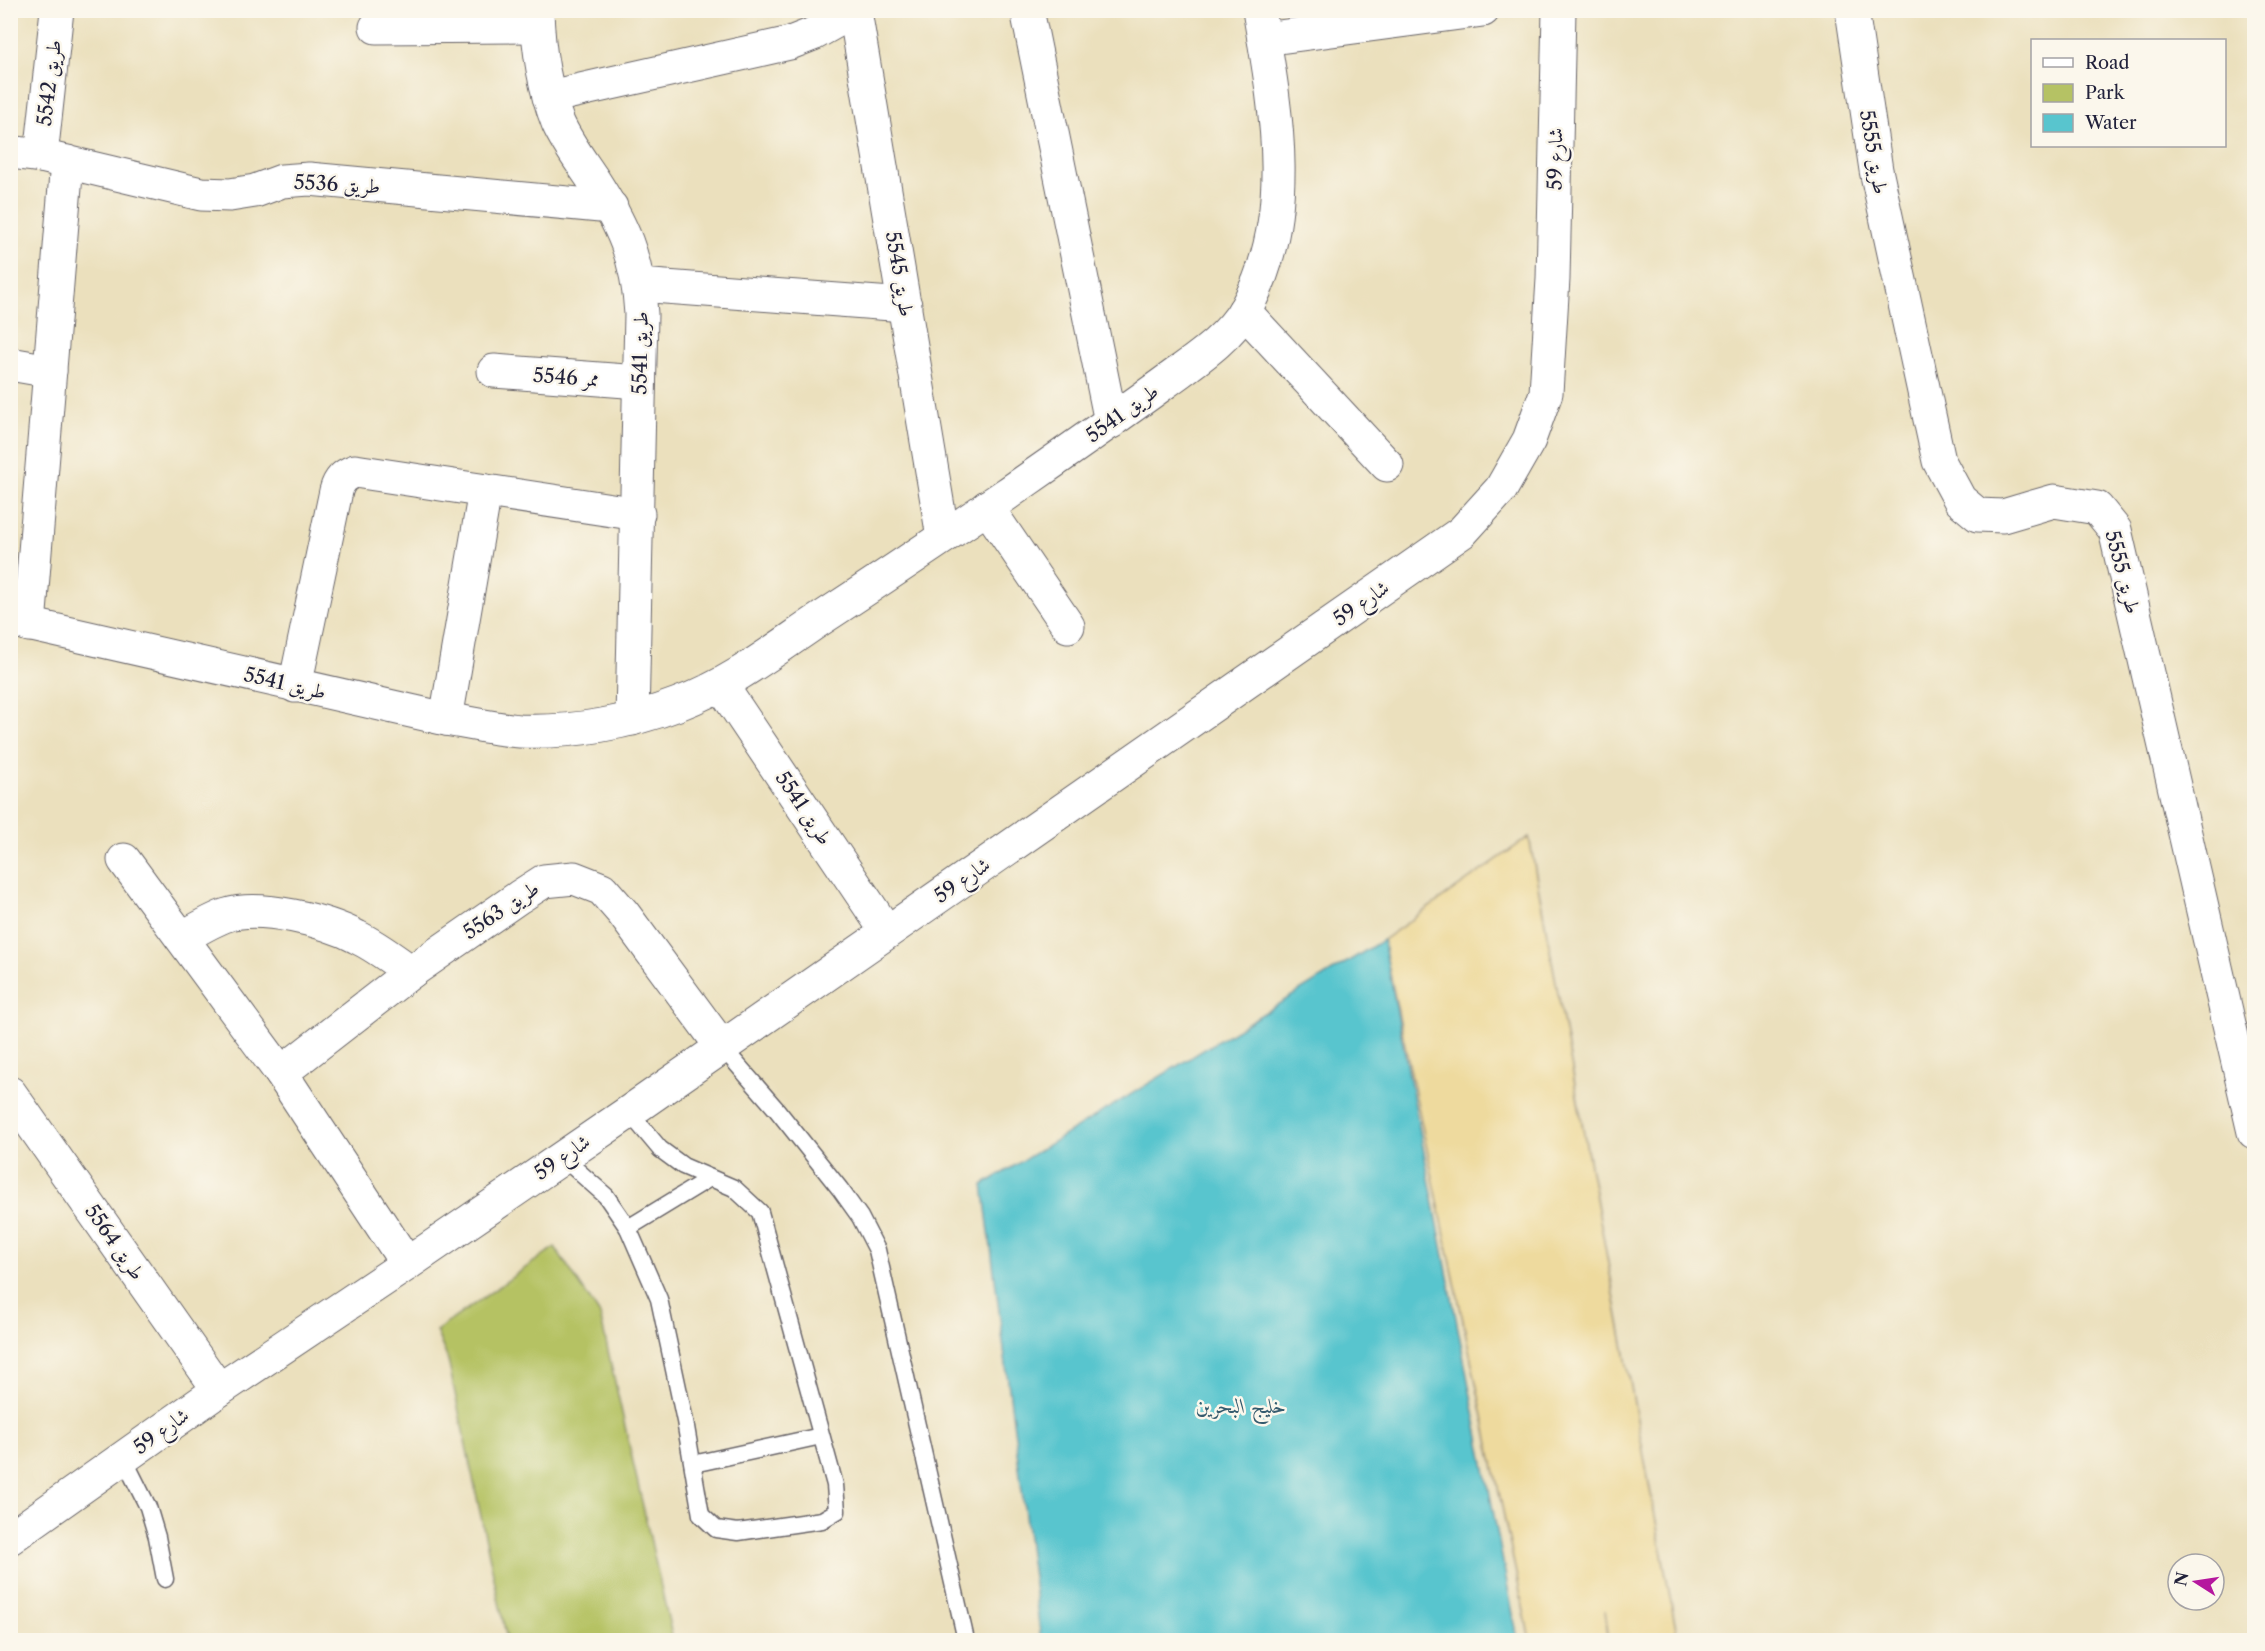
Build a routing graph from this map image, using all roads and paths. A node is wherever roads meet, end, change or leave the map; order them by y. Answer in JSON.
{"nodes":[{"id":1,"x":57,"y":10,"type":"edge"},
{"id":2,"x":1027,"y":10,"type":"edge"},
{"id":3,"x":1483,"y":10,"type":"edge"},
{"id":4,"x":1559,"y":10,"type":"edge"},
{"id":5,"x":1852,"y":10,"type":"edge"},
{"id":6,"x":856,"y":11,"type":"edge"},
{"id":7,"x":537,"y":18,"type":"edge"},
{"id":8,"x":1261,"y":25,"type":"edge"},
{"id":9,"x":376,"y":27,"type":"dead end"},
{"id":10,"x":549,"y":97,"type":"junction"},
{"id":11,"x":39,"y":156,"type":"edge"},
{"id":12,"x":611,"y":207,"type":"junction"},
{"id":13,"x":639,"y":285,"type":"junction"},
{"id":14,"x":905,"y":305,"type":"junction"},
{"id":15,"x":1244,"y":311,"type":"junction"},
{"id":16,"x":10,"y":364,"type":"edge"},
{"id":17,"x":50,"y":371,"type":"junction"},
{"id":18,"x":494,"y":371,"type":"dead end"},
{"id":19,"x":639,"y":382,"type":"junction"},
{"id":20,"x":1111,"y":422,"type":"junction"},
{"id":21,"x":1387,"y":465,"type":"dead end"},
{"id":22,"x":484,"y":491,"type":"junction"},
{"id":23,"x":987,"y":507,"type":"junction"},
{"id":24,"x":638,"y":514,"type":"junction"},
{"id":25,"x":943,"y":537,"type":"junction"},
{"id":26,"x":20,"y":622,"type":"edge"},
{"id":27,"x":1068,"y":626,"type":"dead end"},
{"id":28,"x":722,"y":685,"type":"junction"},
{"id":29,"x":295,"y":686,"type":"junction"},
{"id":30,"x":446,"y":719,"type":"junction"},
{"id":31,"x":632,"y":719,"type":"junction"},
{"id":32,"x":123,"y":860,"type":"dead end"},
{"id":33,"x":887,"y":932,"type":"junction"},
{"id":34,"x":182,"y":938,"type":"junction"},
{"id":35,"x":411,"y":972,"type":"junction"},
{"id":36,"x":722,"y":1047,"type":"junction"},
{"id":37,"x":282,"y":1073,"type":"junction"},
{"id":38,"x":10,"y":1094,"type":"edge"},
{"id":39,"x":629,"y":1112,"type":"junction"},
{"id":40,"x":2254,"y":1132,"type":"edge"},
{"id":41,"x":562,"y":1157,"type":"junction"},
{"id":42,"x":711,"y":1178,"type":"junction"},
{"id":43,"x":628,"y":1228,"type":"junction"},
{"id":44,"x":407,"y":1264,"type":"junction"},
{"id":45,"x":219,"y":1390,"type":"junction"},
{"id":46,"x":821,"y":1436,"type":"junction"},
{"id":47,"x":124,"y":1459,"type":"junction"},
{"id":48,"x":693,"y":1464,"type":"junction"},
{"id":49,"x":10,"y":1538,"type":"edge"},
{"id":50,"x":165,"y":1579,"type":"dead end"},
{"id":51,"x":966,"y":1641,"type":"edge"}],
"edges":[{"from":1,"to":11,"type":"street","name":"طريق 5542"},
{"from":2,"to":20,"type":"street"},
{"from":3,"to":8,"type":"street"},
{"from":4,"to":33,"type":"street","name":"شارع 59"},
{"from":5,"to":40,"type":"street","name":"طريق 5555"},
{"from":6,"to":10,"type":"street","name":"طريق 5545"},
{"from":6,"to":14,"type":"street","name":"طريق 5545"},
{"from":7,"to":9,"type":"street"},
{"from":7,"to":10,"type":"street","name":"طريق 5541"},
{"from":8,"to":15,"type":"street","name":"طريق 5541"},
{"from":10,"to":12,"type":"street","name":"طريق 5541"},
{"from":11,"to":12,"type":"street","name":"طريق 5536"},
{"from":11,"to":17,"type":"street"},
{"from":12,"to":13,"type":"street","name":"طريق 5541"},
{"from":13,"to":14,"type":"street"},
{"from":13,"to":19,"type":"street","name":"طريق 5541"},
{"from":14,"to":25,"type":"street","name":"طريق 5545"},
{"from":15,"to":20,"type":"street","name":"طريق 5541"},
{"from":15,"to":21,"type":"street"},
{"from":16,"to":17,"type":"street"},
{"from":17,"to":26,"type":"street"},
{"from":18,"to":19,"type":"street","name":"ممر 5546"},
{"from":19,"to":24,"type":"street","name":"طريق 5541"},
{"from":20,"to":23,"type":"street","name":"طريق 5541"},
{"from":22,"to":24,"type":"street"},
{"from":22,"to":29,"type":"street"},
{"from":22,"to":30,"type":"street"},
{"from":23,"to":25,"type":"street","name":"طريق 5541"},
{"from":23,"to":27,"type":"street"},
{"from":24,"to":31,"type":"street","name":"طريق 5541"},
{"from":25,"to":28,"type":"street","name":"طريق 5541"},
{"from":26,"to":29,"type":"street","name":"طريق 5541"},
{"from":28,"to":31,"type":"street","name":"طريق 5541"},
{"from":28,"to":33,"type":"street","name":"طريق 5541"},
{"from":29,"to":30,"type":"street","name":"طريق 5541"},
{"from":30,"to":31,"type":"street","name":"طريق 5541"},
{"from":32,"to":34,"type":"street"},
{"from":33,"to":36,"type":"street","name":"شارع 59"},
{"from":34,"to":35,"type":"street"},
{"from":34,"to":37,"type":"street"},
{"from":35,"to":36,"type":"street","name":"طريق 5563"},
{"from":35,"to":37,"type":"street","name":"طريق 5563"},
{"from":36,"to":39,"type":"street","name":"شارع 59"},
{"from":36,"to":51,"type":"lane"},
{"from":37,"to":44,"type":"street"},
{"from":38,"to":45,"type":"street","name":"طريق 5564"},
{"from":39,"to":41,"type":"street","name":"شارع 59"},
{"from":39,"to":42,"type":"lane"},
{"from":41,"to":43,"type":"lane"},
{"from":41,"to":44,"type":"street","name":"شارع 59"},
{"from":42,"to":43,"type":"lane"},
{"from":42,"to":46,"type":"lane"},
{"from":43,"to":48,"type":"lane"},
{"from":44,"to":45,"type":"street","name":"شارع 59"},
{"from":45,"to":47,"type":"street","name":"شارع 59"},
{"from":46,"to":48,"type":"lane"},
{"from":46,"to":48,"type":"lane"},
{"from":47,"to":49,"type":"street","name":"شارع 59"},
{"from":47,"to":50,"type":"lane"}]}
